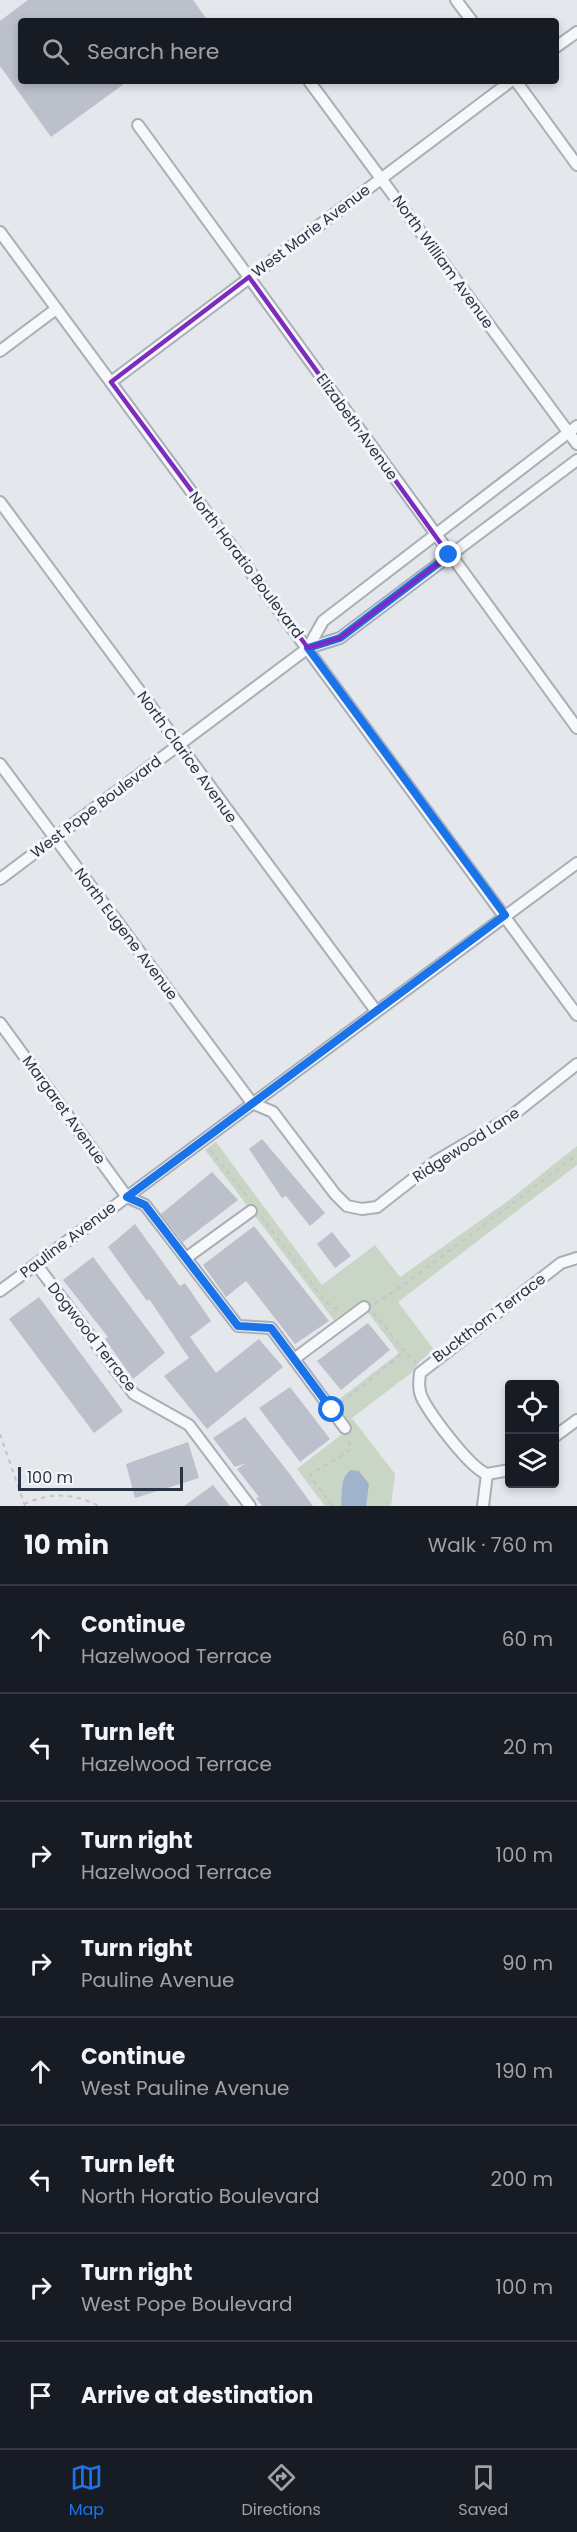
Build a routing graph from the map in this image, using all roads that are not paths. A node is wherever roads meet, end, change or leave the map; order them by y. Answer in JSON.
{"nodes":[{"id":1,"x":456,"y":0,"type":"edge"},
{"id":2,"x":470,"y":18,"type":"edge"},
{"id":3,"x":577,"y":32,"type":"edge"},
{"id":4,"x":559,"y":45,"type":"edge"},
{"id":5,"x":311,"y":84,"type":"edge"},
{"id":6,"x":509,"y":84,"type":"edge"},
{"id":7,"x":515,"y":84,"type":"edge"},
{"id":8,"x":138,"y":125,"type":"dead end"},
{"id":9,"x":577,"y":165,"type":"edge"},
{"id":10,"x":382,"y":179,"type":"junction"},
{"id":11,"x":0,"y":232,"type":"edge"},
{"id":12,"x":249,"y":278,"type":"junction"},
{"id":13,"x":56,"y":309,"type":"junction"},
{"id":14,"x":0,"y":351,"type":"edge"},
{"id":15,"x":111,"y":382,"type":"junction"},
{"id":16,"x":573,"y":429,"type":"edge"},
{"id":17,"x":577,"y":444,"type":"edge"},
{"id":18,"x":577,"y":460,"type":"edge"},
{"id":19,"x":0,"y":502,"type":"edge"},
{"id":20,"x":435,"y":534,"type":"junction"},
{"id":21,"x":449,"y":555,"type":"junction"},
{"id":22,"x":308,"y":648,"type":"junction"},
{"id":23,"x":577,"y":728,"type":"edge"},
{"id":24,"x":178,"y":746,"type":"junction"},
{"id":25,"x":0,"y":764,"type":"edge"},
{"id":26,"x":54,"y":838,"type":"junction"},
{"id":27,"x":577,"y":863,"type":"edge"},
{"id":28,"x":0,"y":879,"type":"edge"},
{"id":29,"x":505,"y":915,"type":"junction"},
{"id":30,"x":376,"y":1011,"type":"junction"},
{"id":31,"x":577,"y":1015,"type":"edge"},
{"id":32,"x":0,"y":1023,"type":"edge"},
{"id":33,"x":577,"y":1064,"type":"edge"},
{"id":34,"x":252,"y":1103,"type":"junction"},
{"id":35,"x":127,"y":1197,"type":"junction"},
{"id":36,"x":255,"y":1210,"type":"road end"},
{"id":37,"x":186,"y":1258,"type":"junction"},
{"id":38,"x":577,"y":1258,"type":"edge"},
{"id":39,"x":36,"y":1264,"type":"junction"},
{"id":40,"x":0,"y":1290,"type":"edge"},
{"id":41,"x":365,"y":1307,"type":"road end"},
{"id":42,"x":294,"y":1359,"type":"junction"},
{"id":43,"x":577,"y":1420,"type":"edge"},
{"id":44,"x":345,"y":1428,"type":"road end"},
{"id":45,"x":559,"y":1434,"type":"edge"},
{"id":46,"x":505,"y":1471,"type":"edge"},
{"id":47,"x":488,"y":1474,"type":"junction"},
{"id":48,"x":250,"y":1506,"type":"edge"},
{"id":49,"x":483,"y":1506,"type":"edge"}],
"edges":[{"from":1,"to":2,"type":"street"},
{"from":3,"to":4,"type":"street"},
{"from":5,"to":10,"type":"street","name":"North William Avenue"},
{"from":6,"to":10,"type":"street","name":"West Marie Avenue"},
{"from":7,"to":9,"type":"street"},
{"from":8,"to":12,"type":"street","name":"Elizabeth Avenue"},
{"from":10,"to":12,"type":"street","name":"West Marie Avenue"},
{"from":10,"to":16,"type":"street","name":"North William Avenue"},
{"from":11,"to":13,"type":"street","name":"North Horatio Boulevard"},
{"from":12,"to":15,"type":"street","name":"West Marie Avenue"},
{"from":12,"to":20,"type":"street","name":"Elizabeth Avenue"},
{"from":13,"to":14,"type":"street"},
{"from":13,"to":15,"type":"street","name":"North Horatio Boulevard"},
{"from":15,"to":22,"type":"street","name":"North Horatio Boulevard"},
{"from":16,"to":17,"type":"street","name":"North William Avenue"},
{"from":16,"to":20,"type":"street","name":"West Pope Boulevard"},
{"from":18,"to":21,"type":"street","name":"West Pope Boulevard"},
{"from":19,"to":24,"type":"street","name":"North Clarice Avenue"},
{"from":20,"to":21,"type":"street","name":"Elizabeth Avenue"},
{"from":20,"to":22,"type":"street","name":"West Pope Boulevard"},
{"from":21,"to":22,"type":"street","name":"West Pope Boulevard"},
{"from":21,"to":23,"type":"street","name":"Elizabeth Avenue"},
{"from":22,"to":24,"type":"street","name":"West Pope Boulevard"},
{"from":22,"to":29,"type":"street","name":"North Horatio Boulevard"},
{"from":24,"to":26,"type":"street","name":"West Pope Boulevard"},
{"from":24,"to":30,"type":"street","name":"North Clarice Avenue"},
{"from":25,"to":26,"type":"street","name":"North Eugene Avenue"},
{"from":26,"to":28,"type":"street","name":"West Pope Boulevard"},
{"from":26,"to":34,"type":"street","name":"North Eugene Avenue"},
{"from":27,"to":29,"type":"street"},
{"from":29,"to":30,"type":"street","name":"Pauline Avenue"},
{"from":29,"to":31,"type":"street","name":"North Horatio Boulevard"},
{"from":30,"to":34,"type":"street","name":"Pauline Avenue"},
{"from":32,"to":35,"type":"street","name":"Margaret Avenue"},
{"from":33,"to":34,"type":"street","name":"Ridgewood Lane"},
{"from":34,"to":35,"type":"street","name":"Pauline Avenue"},
{"from":35,"to":37,"type":"street"},
{"from":35,"to":39,"type":"street","name":"Pauline Avenue"},
{"from":36,"to":37,"type":"street"},
{"from":37,"to":42,"type":"street"},
{"from":38,"to":47,"type":"street","name":"Buckthorn Terrace"},
{"from":39,"to":40,"type":"street","name":"Pauline Avenue"},
{"from":39,"to":48,"type":"street","name":"Dogwood Terrace"},
{"from":41,"to":42,"type":"street"},
{"from":42,"to":44,"type":"street"},
{"from":43,"to":45,"type":"street"},
{"from":46,"to":47,"type":"street"},
{"from":47,"to":49,"type":"street"}]}
